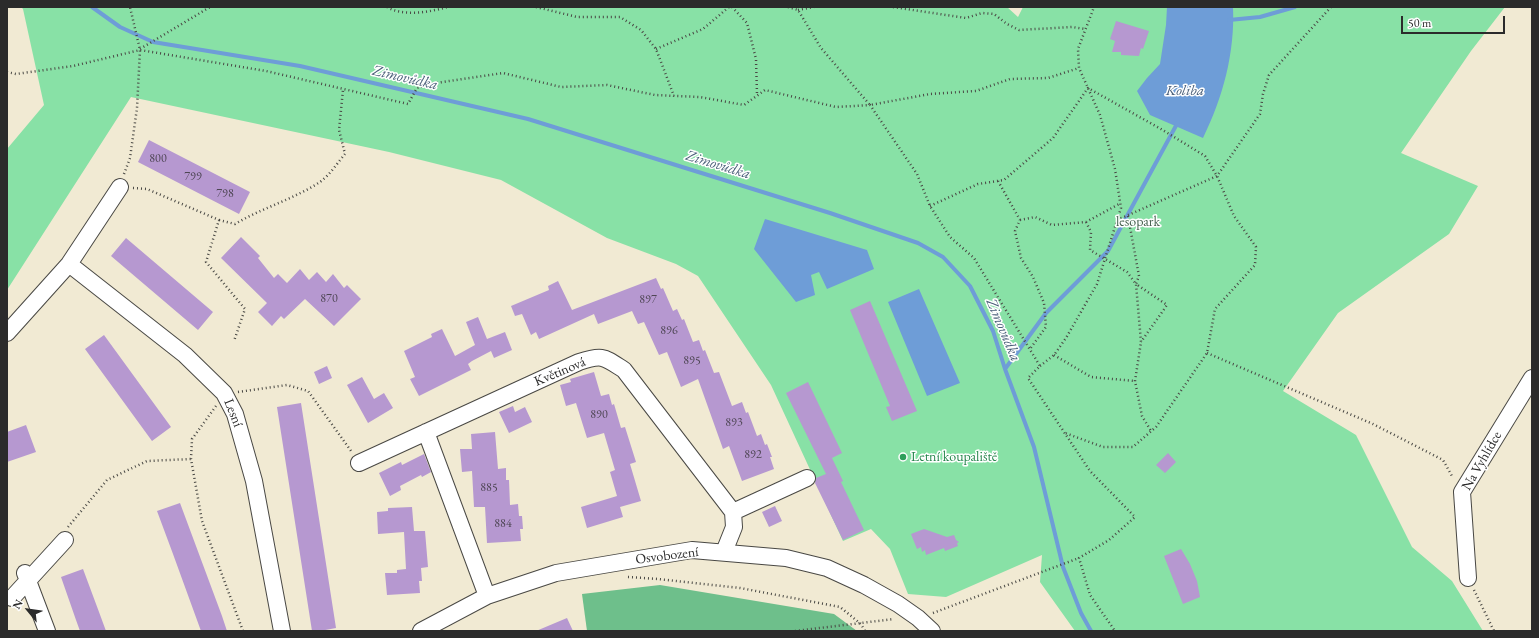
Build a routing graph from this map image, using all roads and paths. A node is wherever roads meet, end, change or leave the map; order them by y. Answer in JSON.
{"nodes":[{"id":1,"x":130,"y":7,"type":"edge"},
{"id":2,"x":210,"y":7,"type":"edge"},
{"id":3,"x":387,"y":7,"type":"edge"},
{"id":4,"x":448,"y":7,"type":"edge"},
{"id":5,"x":536,"y":7,"type":"edge"},
{"id":6,"x":729,"y":7,"type":"edge"},
{"id":7,"x":732,"y":7,"type":"edge"},
{"id":8,"x":788,"y":7,"type":"edge"},
{"id":9,"x":814,"y":7,"type":"edge"},
{"id":10,"x":893,"y":7,"type":"edge"},
{"id":11,"x":1094,"y":7,"type":"edge"},
{"id":12,"x":1331,"y":7,"type":"edge"},
{"id":13,"x":798,"y":10,"type":"junction"},
{"id":14,"x":1085,"y":29,"type":"junction"},
{"id":15,"x":656,"y":49,"type":"junction"},
{"id":16,"x":140,"y":50,"type":"junction"},
{"id":17,"x":1079,"y":68,"type":"junction"},
{"id":18,"x":7,"y":72,"type":"edge"},
{"id":19,"x":1088,"y":88,"type":"junction"},
{"id":20,"x":343,"y":90,"type":"junction"},
{"id":21,"x":757,"y":95,"type":"junction"},
{"id":22,"x":674,"y":96,"type":"junction"},
{"id":23,"x":870,"y":105,"type":"junction"},
{"id":24,"x":1217,"y":176,"type":"junction"},
{"id":25,"x":998,"y":181,"type":"junction"},
{"id":26,"x":120,"y":187,"type":"junction"},
{"id":27,"x":1120,"y":202,"type":"junction"},
{"id":28,"x":930,"y":206,"type":"junction"},
{"id":29,"x":1128,"y":216,"type":"junction"},
{"id":30,"x":219,"y":220,"type":"junction"},
{"id":31,"x":1020,"y":220,"type":"junction"},
{"id":32,"x":1118,"y":220,"type":"junction"},
{"id":33,"x":1086,"y":222,"type":"junction"},
{"id":34,"x":1105,"y":259,"type":"junction"},
{"id":35,"x":69,"y":264,"type":"junction"},
{"id":36,"x":1136,"y":284,"type":"junction"},
{"id":37,"x":7,"y":333,"type":"edge"},
{"id":38,"x":234,"y":341,"type":"dead end"},
{"id":39,"x":1140,"y":342,"type":"junction"},
{"id":40,"x":1030,"y":349,"type":"junction"},
{"id":41,"x":1207,"y":354,"type":"junction"},
{"id":42,"x":1054,"y":355,"type":"junction"},
{"id":43,"x":1040,"y":366,"type":"junction"},
{"id":44,"x":1532,"y":378,"type":"edge"},
{"id":45,"x":1136,"y":381,"type":"junction"},
{"id":46,"x":1151,"y":431,"type":"junction"},
{"id":47,"x":426,"y":432,"type":"junction"},
{"id":48,"x":1064,"y":433,"type":"junction"},
{"id":49,"x":191,"y":459,"type":"dead end"},
{"id":50,"x":359,"y":463,"type":"dead end"},
{"id":51,"x":807,"y":478,"type":"dead end"},
{"id":52,"x":1462,"y":492,"type":"junction"},
{"id":53,"x":733,"y":512,"type":"junction"},
{"id":54,"x":65,"y":535,"type":"joint"},
{"id":55,"x":724,"y":552,"type":"junction"},
{"id":56,"x":1079,"y":558,"type":"junction"},
{"id":57,"x":26,"y":577,"type":"junction"},
{"id":58,"x":626,"y":577,"type":"dead end"},
{"id":59,"x":1468,"y":578,"type":"joint"},
{"id":60,"x":487,"y":596,"type":"junction"},
{"id":61,"x":12,"y":598,"type":"dead end"},
{"id":62,"x":918,"y":618,"type":"junction"},
{"id":63,"x":895,"y":619,"type":"dead end"},
{"id":64,"x":861,"y":624,"type":"junction"},
{"id":65,"x":46,"y":631,"type":"edge"},
{"id":66,"x":282,"y":631,"type":"edge"},
{"id":67,"x":421,"y":631,"type":"edge"},
{"id":68,"x":795,"y":631,"type":"edge"},
{"id":69,"x":866,"y":631,"type":"edge"},
{"id":70,"x":932,"y":631,"type":"edge"},
{"id":71,"x":1115,"y":631,"type":"edge"},
{"id":72,"x":1494,"y":631,"type":"edge"}],
"edges":[{"from":1,"to":16,"type":"path"},
{"from":2,"to":16,"type":"path"},
{"from":3,"to":4,"type":"path"},
{"from":5,"to":15,"type":"path"},
{"from":6,"to":15,"type":"path"},
{"from":7,"to":21,"type":"path"},
{"from":8,"to":13,"type":"path"},
{"from":9,"to":13,"type":"path"},
{"from":10,"to":14,"type":"path"},
{"from":11,"to":14,"type":"path"},
{"from":12,"to":24,"type":"path"},
{"from":13,"to":23,"type":"path"},
{"from":14,"to":17,"type":"path"},
{"from":15,"to":22,"type":"path"},
{"from":16,"to":18,"type":"path"},
{"from":16,"to":20,"type":"path"},
{"from":16,"to":26,"type":"path"},
{"from":17,"to":19,"type":"path"},
{"from":17,"to":23,"type":"path"},
{"from":19,"to":24,"type":"path"},
{"from":19,"to":25,"type":"path"},
{"from":19,"to":27,"type":"path"},
{"from":20,"to":22,"type":"path"},
{"from":20,"to":30,"type":"path"},
{"from":21,"to":22,"type":"path"},
{"from":21,"to":23,"type":"path"},
{"from":23,"to":28,"type":"path"},
{"from":24,"to":29,"type":"path"},
{"from":24,"to":41,"type":"path"},
{"from":25,"to":28,"type":"path"},
{"from":25,"to":31,"type":"path"},
{"from":26,"to":30,"type":"path"},
{"from":26,"to":35,"type":"street"},
{"from":27,"to":32,"type":"path"},
{"from":27,"to":33,"type":"path"},
{"from":28,"to":40,"type":"path"},
{"from":29,"to":32,"type":"path"},
{"from":29,"to":36,"type":"path"},
{"from":30,"to":38,"type":"path"},
{"from":31,"to":33,"type":"path"},
{"from":31,"to":40,"type":"path"},
{"from":32,"to":34,"type":"path"},
{"from":33,"to":34,"type":"path"},
{"from":34,"to":36,"type":"path"},
{"from":34,"to":42,"type":"path"},
{"from":35,"to":37,"type":"street"},
{"from":35,"to":66,"type":"street","name":"Lesní"},
{"from":36,"to":39,"type":"path"},
{"from":36,"to":39,"type":"path"},
{"from":39,"to":45,"type":"path"},
{"from":40,"to":43,"type":"path"},
{"from":41,"to":46,"type":"path"},
{"from":41,"to":52,"type":"path"},
{"from":42,"to":43,"type":"path"},
{"from":42,"to":45,"type":"path"},
{"from":43,"to":48,"type":"path"},
{"from":44,"to":52,"type":"street","name":"Na Vyhlídce"},
{"from":45,"to":46,"type":"path"},
{"from":46,"to":48,"type":"path"},
{"from":47,"to":50,"type":"street","name":"Květinová"},
{"from":47,"to":53,"type":"street","name":"Květinová"},
{"from":47,"to":60,"type":"street"},
{"from":48,"to":56,"type":"path"},
{"from":49,"to":54,"type":"path"},
{"from":51,"to":53,"type":"street"},
{"from":52,"to":59,"type":"street","name":"Na Vyhlídce"},
{"from":53,"to":55,"type":"street"},
{"from":54,"to":57,"type":"street"},
{"from":55,"to":60,"type":"street","name":"Osvobození"},
{"from":55,"to":62,"type":"street","name":"Osvobození"},
{"from":56,"to":62,"type":"path"},
{"from":56,"to":71,"type":"path"},
{"from":57,"to":61,"type":"street"},
{"from":57,"to":65,"type":"street"},
{"from":58,"to":64,"type":"path"},
{"from":59,"to":72,"type":"path"},
{"from":60,"to":67,"type":"street","name":"Osvobození"},
{"from":62,"to":70,"type":"street","name":"Osvobození"},
{"from":63,"to":64,"type":"path"},
{"from":64,"to":68,"type":"path"},
{"from":64,"to":69,"type":"path"}]}
